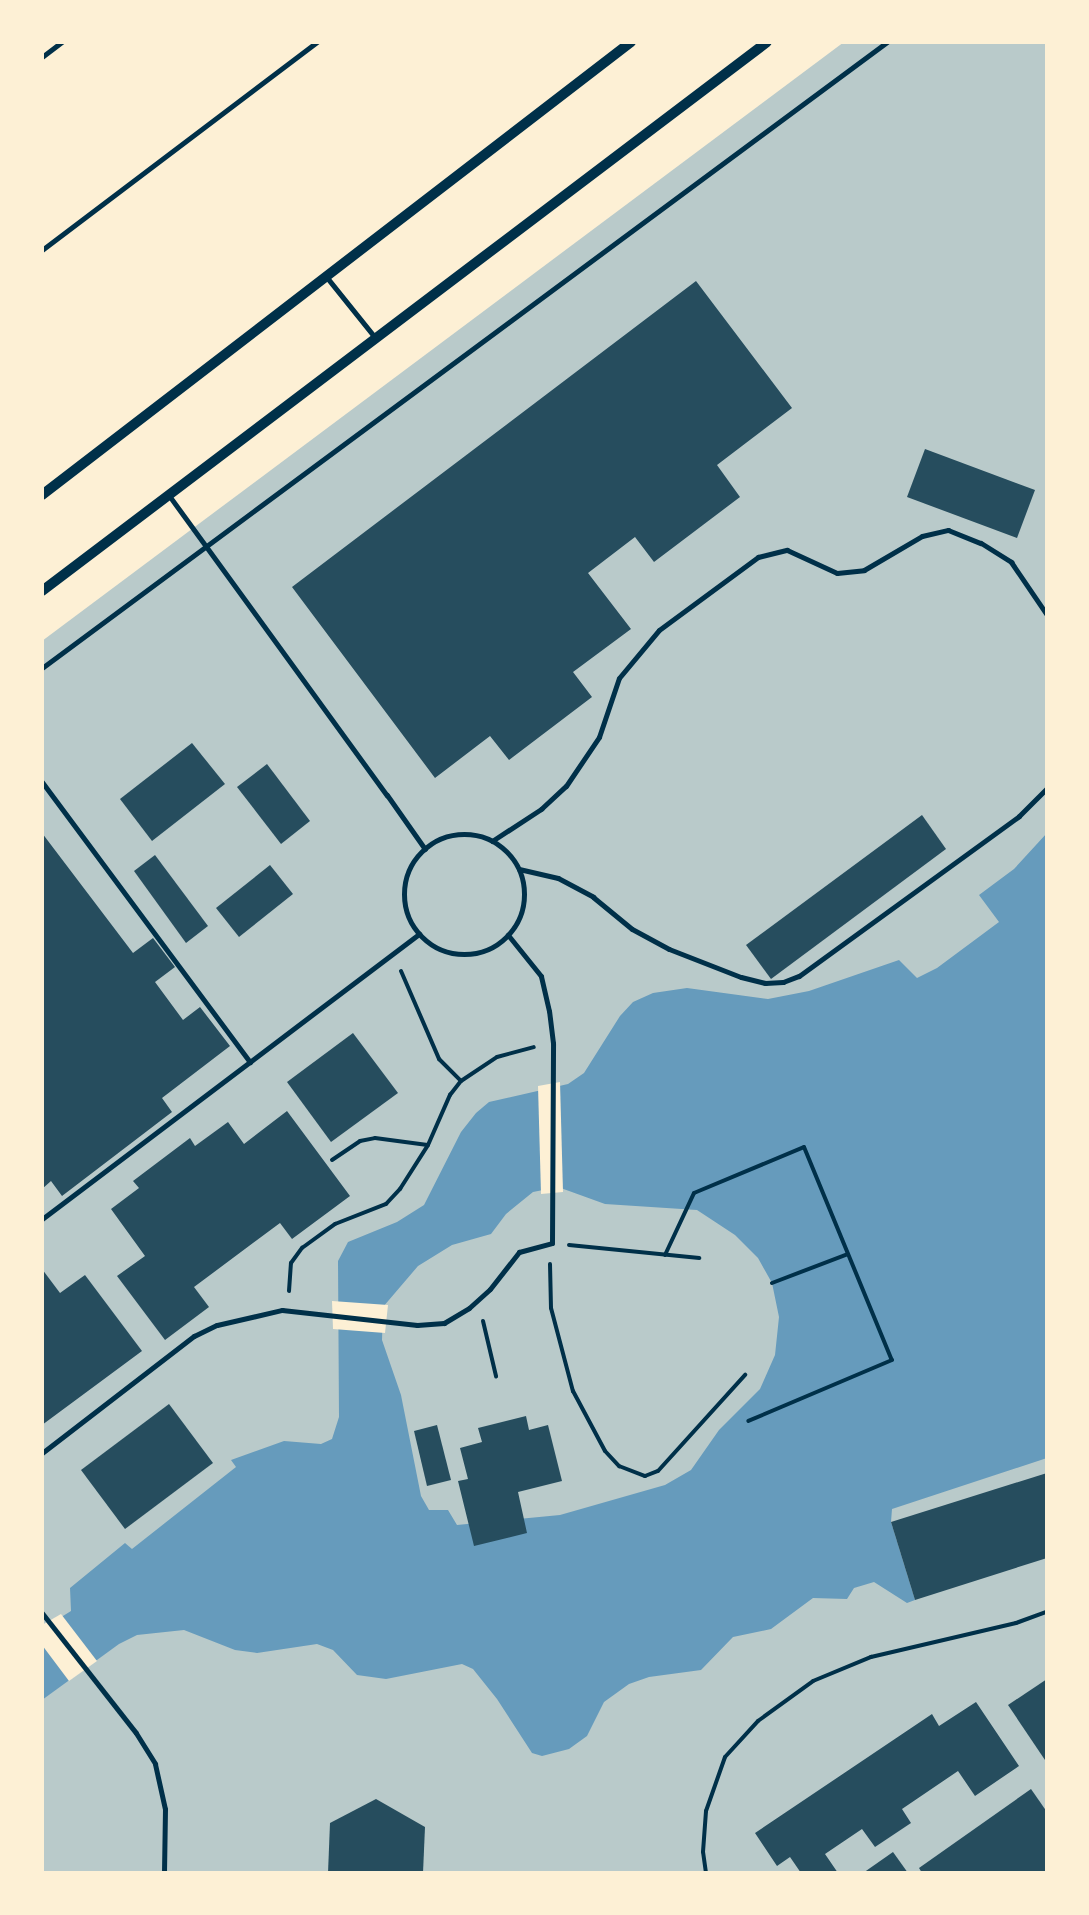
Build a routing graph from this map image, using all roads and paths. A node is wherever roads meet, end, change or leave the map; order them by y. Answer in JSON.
{"nodes":[{"id":1,"x":62,"y":42,"type":"edge"},
{"id":2,"x":317,"y":42,"type":"edge"},
{"id":3,"x":631,"y":42,"type":"edge"},
{"id":4,"x":767,"y":42,"type":"edge"},
{"id":5,"x":887,"y":42,"type":"edge"},
{"id":6,"x":42,"y":57,"type":"edge"},
{"id":7,"x":42,"y":250,"type":"edge"},
{"id":8,"x":326,"y":276,"type":"junction"},
{"id":9,"x":376,"y":338,"type":"junction"},
{"id":10,"x":42,"y":495,"type":"edge"},
{"id":11,"x":169,"y":495,"type":"junction"},
{"id":12,"x":206,"y":546,"type":"junction"},
{"id":13,"x":42,"y":591,"type":"edge"},
{"id":14,"x":1047,"y":615,"type":"edge"},
{"id":15,"x":42,"y":668,"type":"edge"},
{"id":16,"x":42,"y":782,"type":"edge"},
{"id":17,"x":1047,"y":788,"type":"edge"},
{"id":18,"x":387,"y":795,"type":"joint"},
{"id":19,"x":492,"y":841,"type":"junction"},
{"id":20,"x":425,"y":849,"type":"junction"},
{"id":21,"x":519,"y":869,"type":"junction"},
{"id":22,"x":419,"y":934,"type":"junction"},
{"id":23,"x":508,"y":935,"type":"junction"},
{"id":24,"x":393,"y":954,"type":"junction"},
{"id":25,"x":553,"y":1043,"type":"junction"},
{"id":26,"x":250,"y":1062,"type":"junction"},
{"id":27,"x":462,"y":1081,"type":"junction"},
{"id":28,"x":428,"y":1145,"type":"junction"},
{"id":29,"x":332,"y":1160,"type":"dead end"},
{"id":30,"x":42,"y":1219,"type":"edge"},
{"id":31,"x":552,"y":1243,"type":"junction"},
{"id":32,"x":848,"y":1254,"type":"junction"},
{"id":33,"x":664,"y":1255,"type":"junction"},
{"id":34,"x":699,"y":1258,"type":"dead end"},
{"id":35,"x":772,"y":1283,"type":"dead end"},
{"id":36,"x":478,"y":1300,"type":"junction"},
{"id":37,"x":292,"y":1311,"type":"junction"},
{"id":38,"x":746,"y":1375,"type":"dead end"},
{"id":39,"x":496,"y":1376,"type":"dead end"},
{"id":40,"x":748,"y":1421,"type":"dead end"},
{"id":41,"x":42,"y":1453,"type":"edge"},
{"id":42,"x":1047,"y":1612,"type":"edge"},
{"id":43,"x":42,"y":1613,"type":"edge"},
{"id":44,"x":164,"y":1873,"type":"edge"},
{"id":45,"x":706,"y":1873,"type":"edge"}],
"edges":[{"from":1,"to":6,"type":"lane"},
{"from":2,"to":7,"type":"lane"},
{"from":3,"to":8,"type":"street"},
{"from":4,"to":9,"type":"street"},
{"from":5,"to":12,"type":"lane"},
{"from":8,"to":9,"type":"lane"},
{"from":8,"to":10,"type":"street"},
{"from":9,"to":11,"type":"street"},
{"from":11,"to":12,"type":"lane"},
{"from":11,"to":13,"type":"street"},
{"from":12,"to":15,"type":"lane"},
{"from":12,"to":18,"type":"lane"},
{"from":14,"to":19,"type":"street"},
{"from":16,"to":26,"type":"street"},
{"from":17,"to":21,"type":"street"},
{"from":18,"to":20,"type":"street"},
{"from":19,"to":20,"type":"street"},
{"from":19,"to":21,"type":"street"},
{"from":20,"to":22,"type":"street"},
{"from":21,"to":23,"type":"street"},
{"from":22,"to":23,"type":"street"},
{"from":22,"to":24,"type":"street"},
{"from":23,"to":25,"type":"street"},
{"from":24,"to":26,"type":"street"},
{"from":24,"to":27,"type":"path"},
{"from":25,"to":27,"type":"path"},
{"from":25,"to":31,"type":"street"},
{"from":26,"to":30,"type":"street"},
{"from":27,"to":28,"type":"path"},
{"from":28,"to":29,"type":"path"},
{"from":28,"to":37,"type":"path"},
{"from":31,"to":33,"type":"path"},
{"from":31,"to":36,"type":"street"},
{"from":31,"to":38,"type":"path"},
{"from":32,"to":33,"type":"path"},
{"from":32,"to":35,"type":"path"},
{"from":32,"to":40,"type":"path"},
{"from":33,"to":34,"type":"path"},
{"from":36,"to":37,"type":"street"},
{"from":36,"to":39,"type":"path"},
{"from":37,"to":41,"type":"street"},
{"from":42,"to":45,"type":"path"},
{"from":43,"to":44,"type":"street"}]}
